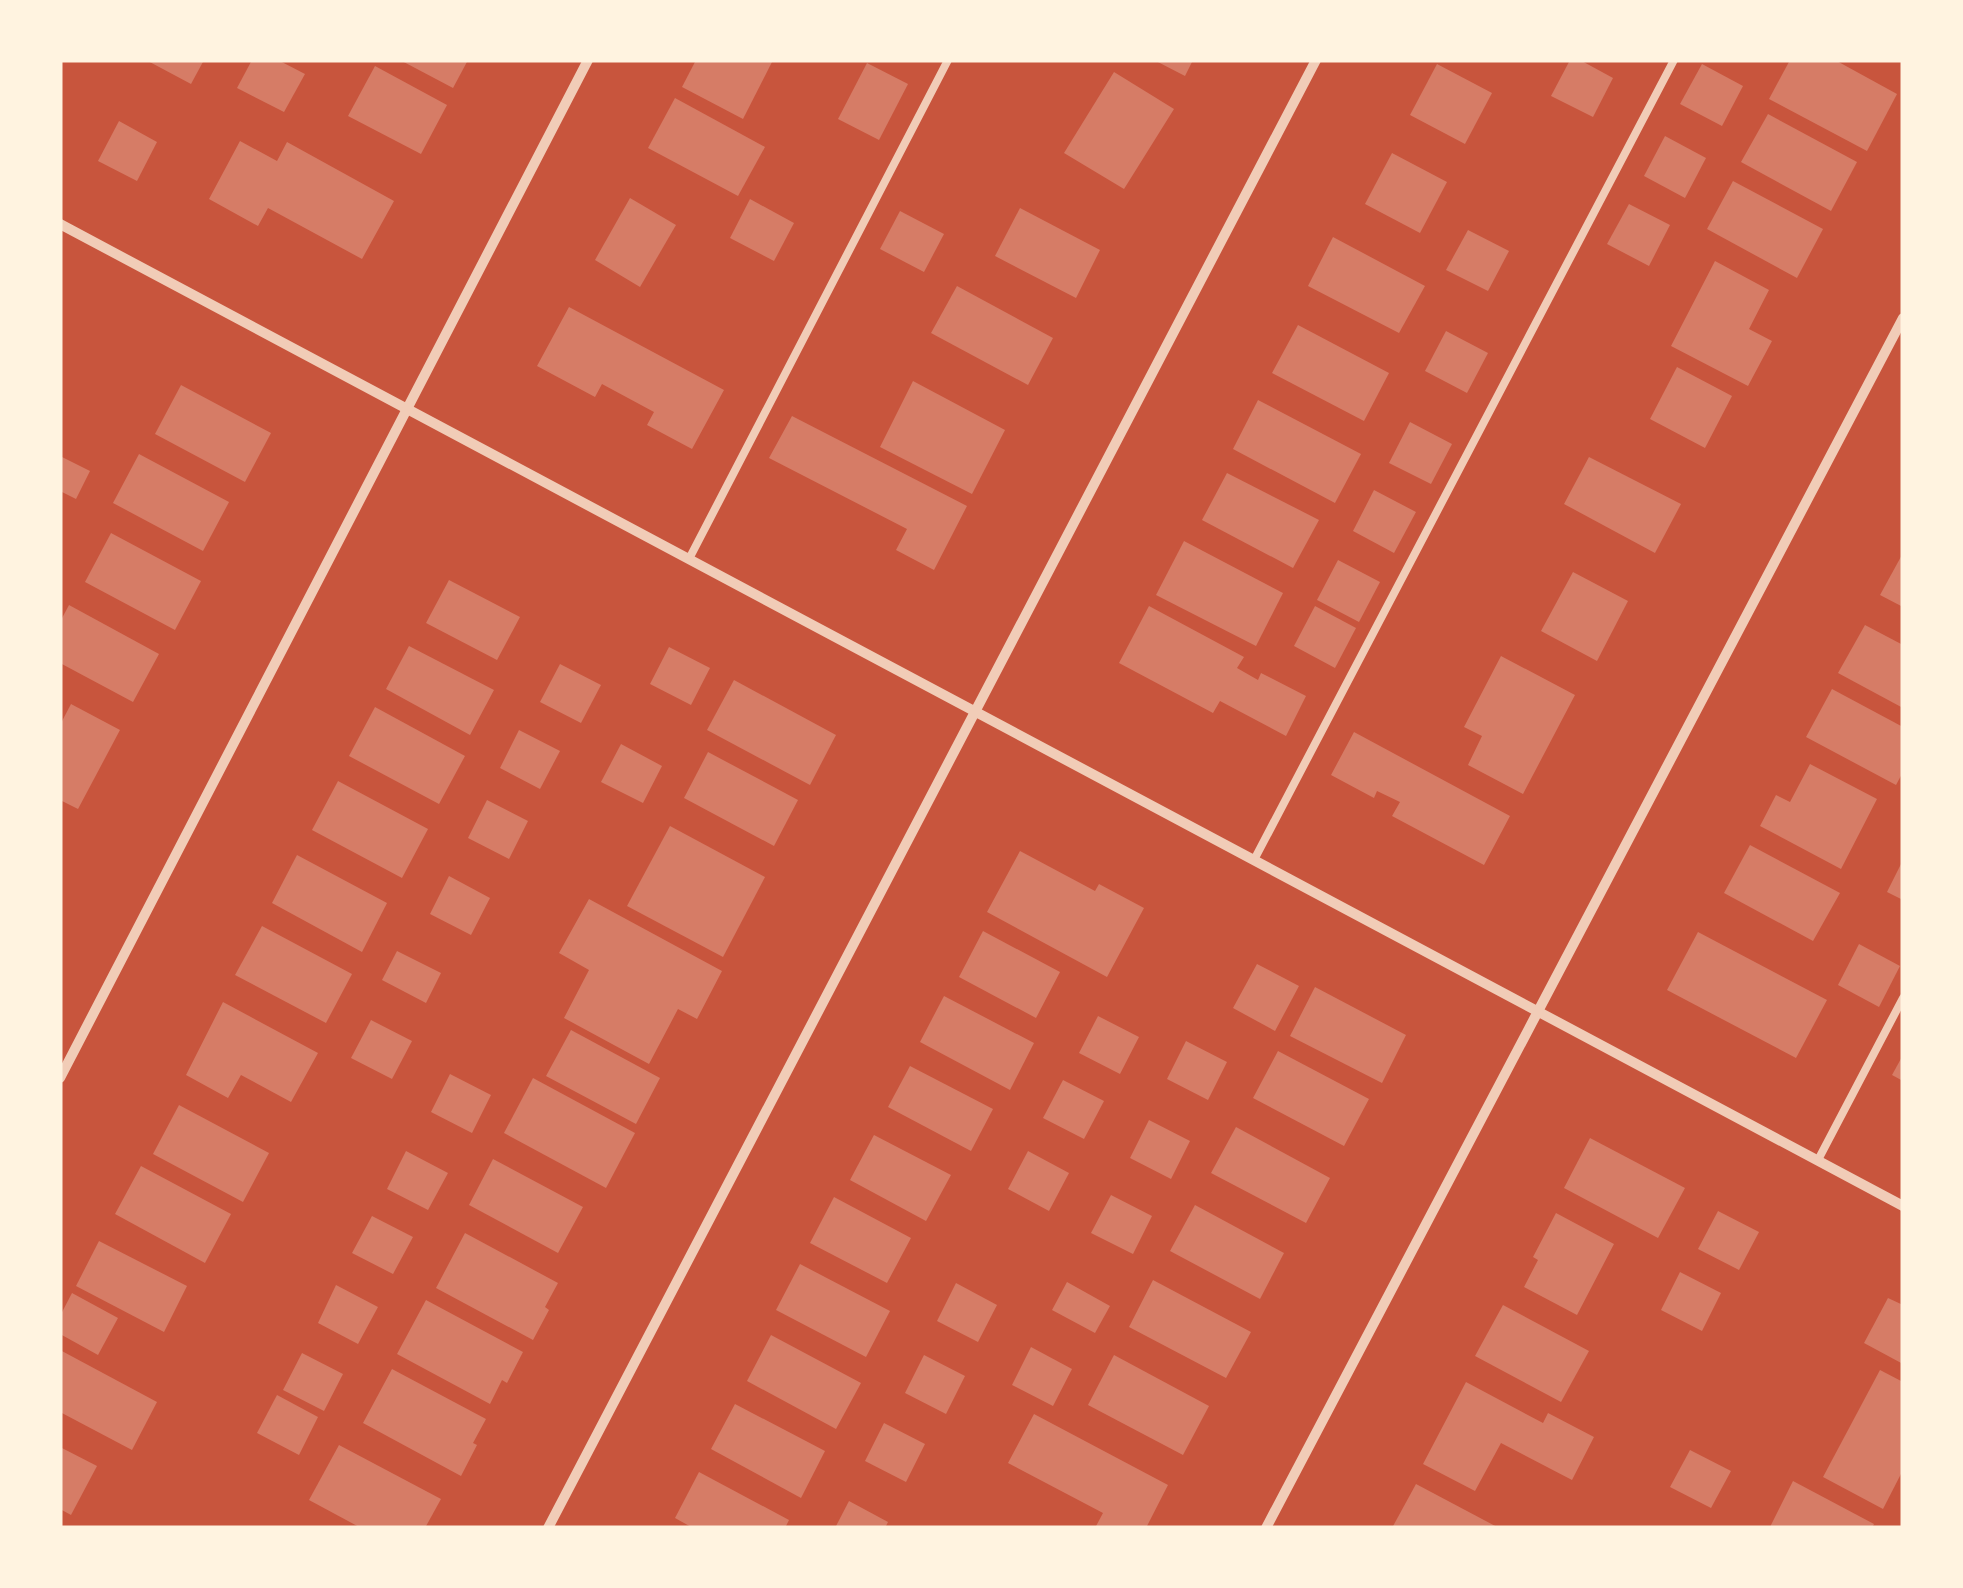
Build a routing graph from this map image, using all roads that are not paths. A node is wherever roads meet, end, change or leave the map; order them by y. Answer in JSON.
{"nodes":[{"id":1,"x":588,"y":60,"type":"edge"},
{"id":2,"x":948,"y":60,"type":"edge"},
{"id":3,"x":1316,"y":60,"type":"edge"},
{"id":4,"x":1674,"y":60,"type":"edge"},
{"id":5,"x":60,"y":224,"type":"edge"},
{"id":6,"x":1903,"y":318,"type":"edge"},
{"id":7,"x":406,"y":409,"type":"junction"},
{"id":8,"x":689,"y":560,"type":"junction"},
{"id":9,"x":976,"y":712,"type":"junction"},
{"id":10,"x":1254,"y":860,"type":"junction"},
{"id":11,"x":1903,"y":998,"type":"edge"},
{"id":12,"x":1538,"y":1012,"type":"junction"},
{"id":13,"x":60,"y":1078,"type":"edge"},
{"id":14,"x":1818,"y":1160,"type":"junction"},
{"id":15,"x":1903,"y":1206,"type":"edge"},
{"id":16,"x":548,"y":1528,"type":"edge"},
{"id":17,"x":1266,"y":1528,"type":"edge"}],
"edges":[{"from":1,"to":7,"type":"street"},
{"from":2,"to":8,"type":"lane"},
{"from":3,"to":9,"type":"street"},
{"from":4,"to":10,"type":"lane"},
{"from":5,"to":7,"type":"street"},
{"from":6,"to":12,"type":"street"},
{"from":7,"to":8,"type":"street"},
{"from":7,"to":13,"type":"street"},
{"from":8,"to":9,"type":"street"},
{"from":9,"to":10,"type":"street"},
{"from":9,"to":16,"type":"street"},
{"from":10,"to":12,"type":"street"},
{"from":11,"to":14,"type":"lane"},
{"from":12,"to":14,"type":"street"},
{"from":12,"to":17,"type":"street"},
{"from":14,"to":15,"type":"street"}]}
